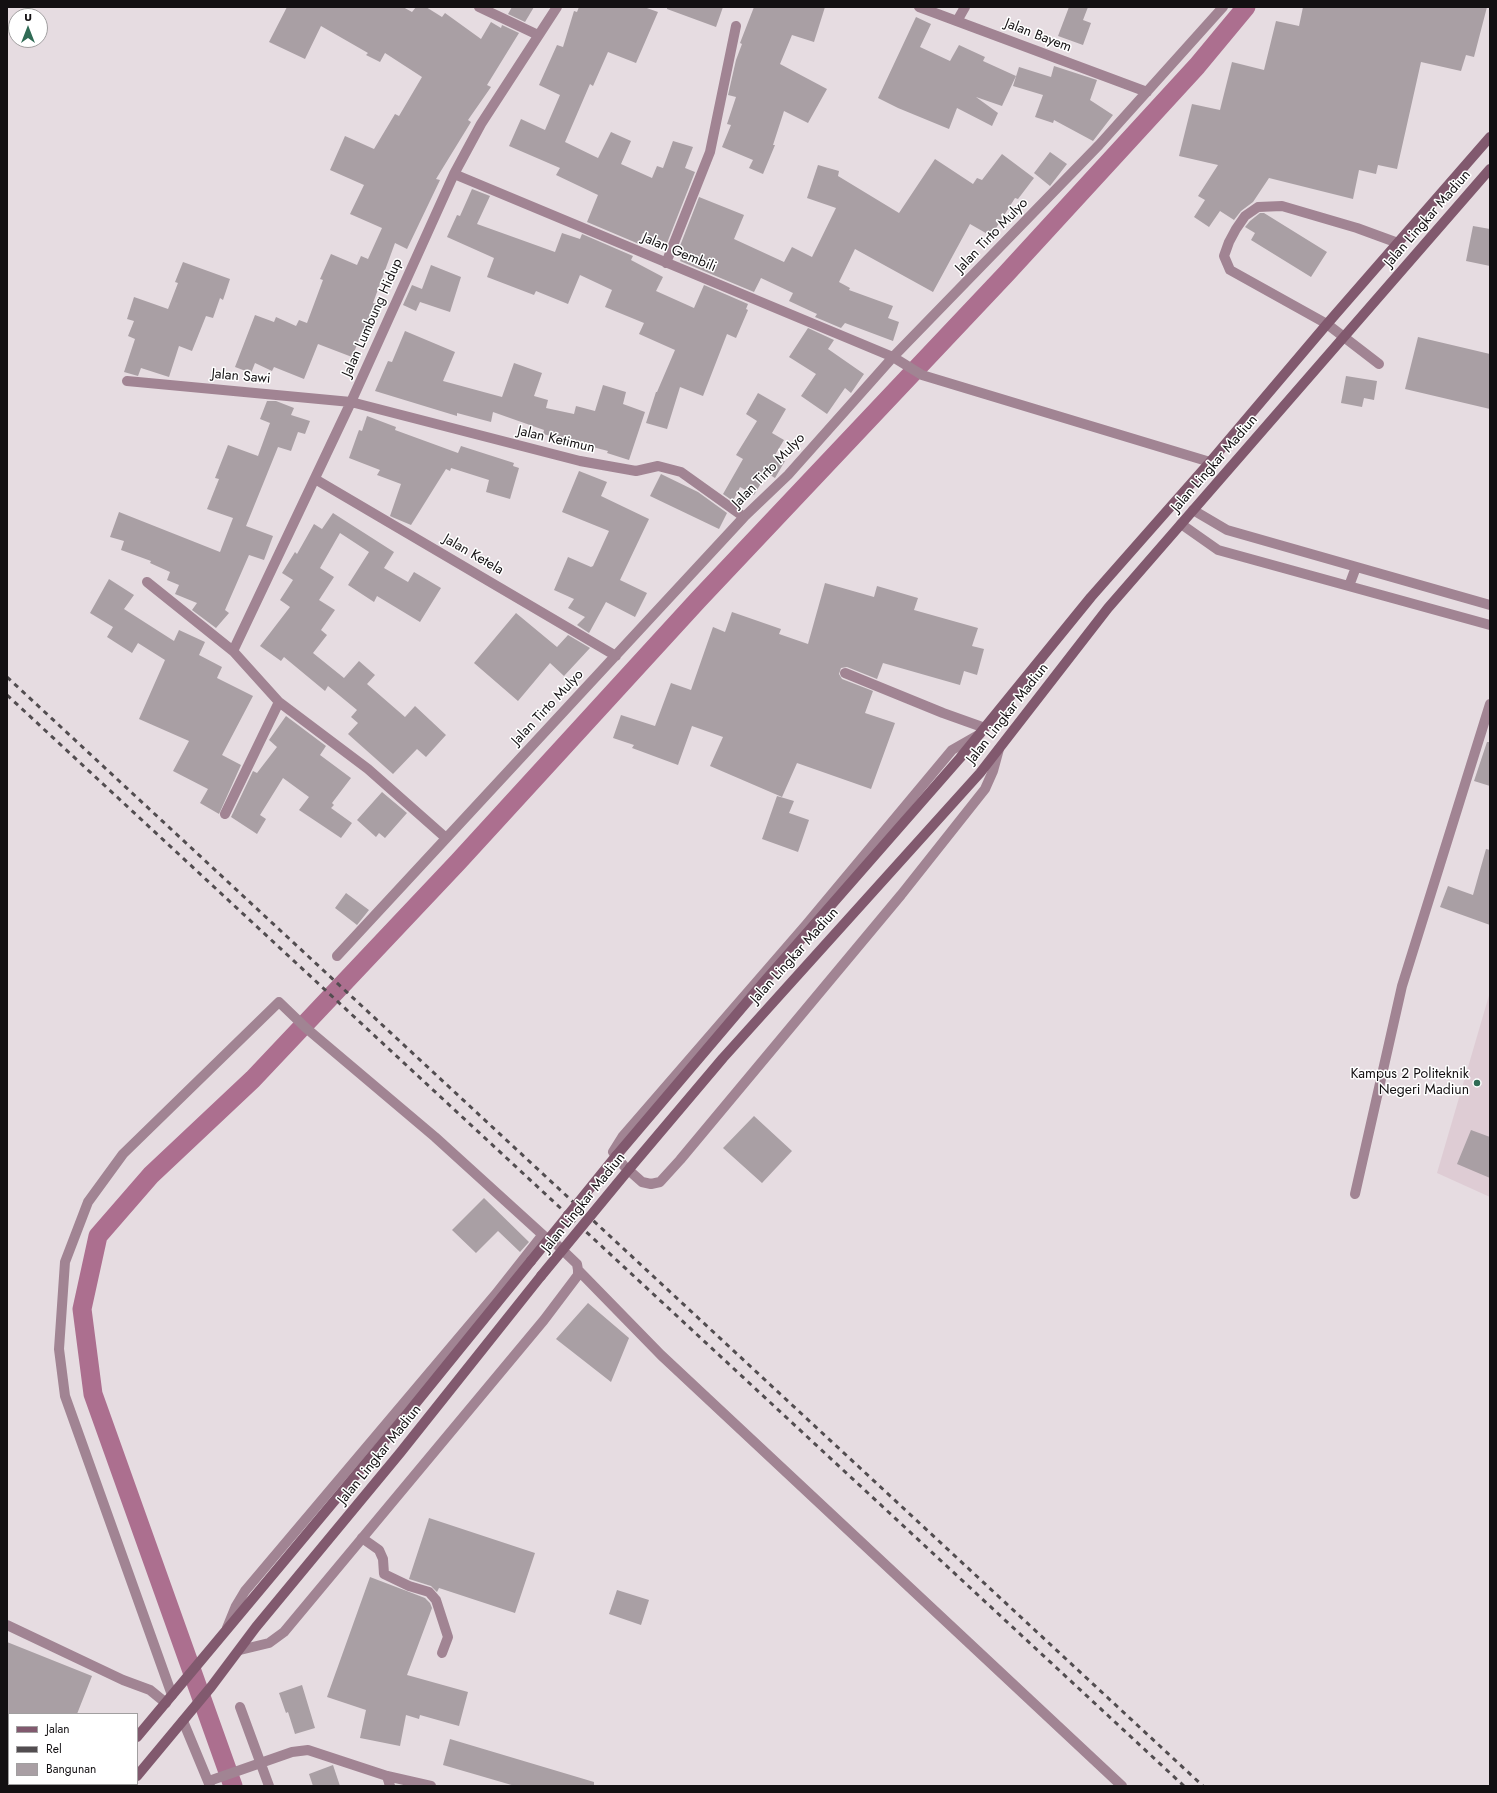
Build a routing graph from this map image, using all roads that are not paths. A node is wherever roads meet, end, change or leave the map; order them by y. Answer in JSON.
{"nodes":[{"id":1,"x":479,"y":7,"type":"edge"},
{"id":2,"x":557,"y":7,"type":"edge"},
{"id":3,"x":919,"y":7,"type":"edge"},
{"id":4,"x":965,"y":7,"type":"edge"},
{"id":5,"x":1223,"y":7,"type":"edge"},
{"id":6,"x":957,"y":21,"type":"junction"},
{"id":7,"x":736,"y":26,"type":"dead end"},
{"id":8,"x":538,"y":35,"type":"junction"},
{"id":9,"x":1147,"y":92,"type":"junction"},
{"id":10,"x":1490,"y":137,"type":"edge"},
{"id":11,"x":1490,"y":169,"type":"edge"},
{"id":12,"x":454,"y":174,"type":"junction"},
{"id":13,"x":1398,"y":243,"type":"junction"},
{"id":14,"x":666,"y":263,"type":"junction"},
{"id":15,"x":1327,"y":324,"type":"junction"},
{"id":16,"x":1344,"y":338,"type":"junction"},
{"id":17,"x":895,"y":359,"type":"junction"},
{"id":18,"x":1379,"y":364,"type":"dead end"},
{"id":19,"x":128,"y":381,"type":"dead end"},
{"id":20,"x":351,"y":402,"type":"junction"},
{"id":21,"x":1210,"y":462,"type":"junction"},
{"id":22,"x":315,"y":479,"type":"junction"},
{"id":23,"x":1193,"y":510,"type":"junction"},
{"id":24,"x":744,"y":517,"type":"junction"},
{"id":25,"x":1182,"y":524,"type":"junction"},
{"id":26,"x":1356,"y":567,"type":"junction"},
{"id":27,"x":148,"y":582,"type":"dead end"},
{"id":28,"x":1349,"y":586,"type":"junction"},
{"id":29,"x":1490,"y":605,"type":"edge"},
{"id":30,"x":1490,"y":624,"type":"edge"},
{"id":31,"x":233,"y":651,"type":"junction"},
{"id":32,"x":616,"y":656,"type":"junction"},
{"id":33,"x":845,"y":673,"type":"dead end"},
{"id":34,"x":279,"y":702,"type":"junction"},
{"id":35,"x":1490,"y":704,"type":"edge"},
{"id":36,"x":982,"y":731,"type":"junction"},
{"id":37,"x":1000,"y":749,"type":"junction"},
{"id":38,"x":225,"y":814,"type":"dead end"},
{"id":39,"x":446,"y":838,"type":"junction"},
{"id":40,"x":337,"y":956,"type":"dead end"},
{"id":41,"x":1355,"y":1194,"type":"dead end"},
{"id":42,"x":544,"y":1236,"type":"junction"},
{"id":43,"x":578,"y":1270,"type":"junction"},
{"id":44,"x":362,"y":1538,"type":"junction"},
{"id":45,"x":7,"y":1625,"type":"edge"},
{"id":46,"x":227,"y":1628,"type":"junction"},
{"id":47,"x":240,"y":1650,"type":"junction"},
{"id":48,"x":442,"y":1653,"type":"dead end"},
{"id":49,"x":169,"y":1699,"type":"junction"},
{"id":50,"x":240,"y":1707,"type":"dead end"},
{"id":51,"x":183,"y":1721,"type":"junction"},
{"id":52,"x":138,"y":1736,"type":"edge"},
{"id":53,"x":260,"y":1762,"type":"junction"},
{"id":54,"x":138,"y":1775,"type":"edge"},
{"id":55,"x":387,"y":1776,"type":"junction"},
{"id":56,"x":212,"y":1782,"type":"edge"},
{"id":57,"x":269,"y":1786,"type":"edge"},
{"id":58,"x":390,"y":1786,"type":"edge"},
{"id":59,"x":431,"y":1786,"type":"edge"},
{"id":60,"x":1122,"y":1786,"type":"edge"}],
"edges":[{"from":1,"to":8,"type":"street"},
{"from":2,"to":8,"type":"street","name":"Jalan Lumbung Hidup"},
{"from":3,"to":6,"type":"street","name":"Jalan Bayem"},
{"from":4,"to":6,"type":"street"},
{"from":5,"to":9,"type":"street","name":"Jalan Tirto Mulyo"},
{"from":6,"to":9,"type":"street","name":"Jalan Bayem"},
{"from":7,"to":14,"type":"street"},
{"from":8,"to":12,"type":"street","name":"Jalan Lumbung Hidup"},
{"from":9,"to":17,"type":"street","name":"Jalan Tirto Mulyo"},
{"from":10,"to":13,"type":"main road","name":"Jalan Lingkar Madiun"},
{"from":11,"to":16,"type":"main road","name":"Jalan Lingkar Madiun"},
{"from":12,"to":14,"type":"street","name":"Jalan Gembili"},
{"from":12,"to":20,"type":"street","name":"Jalan Lumbung Hidup"},
{"from":13,"to":15,"type":"main road","name":"Jalan Lingkar Madiun"},
{"from":13,"to":15,"type":"street"},
{"from":14,"to":17,"type":"street","name":"Jalan Gembili"},
{"from":15,"to":16,"type":"street"},
{"from":15,"to":21,"type":"main road","name":"Jalan Lingkar Madiun"},
{"from":16,"to":18,"type":"street"},
{"from":16,"to":23,"type":"main road","name":"Jalan Lingkar Madiun"},
{"from":17,"to":21,"type":"street","name":"Jalan Gembili"},
{"from":17,"to":24,"type":"street","name":"Jalan Tirto Mulyo"},
{"from":19,"to":20,"type":"street","name":"Jalan Sawi"},
{"from":20,"to":22,"type":"street","name":"Jalan Lumbung Hidup"},
{"from":20,"to":24,"type":"street","name":"Jalan Ketimun"},
{"from":21,"to":36,"type":"main road","name":"Jalan Lingkar Madiun"},
{"from":22,"to":31,"type":"street","name":"Jalan Lumbung Hidup"},
{"from":22,"to":32,"type":"street","name":"Jalan Ketela"},
{"from":23,"to":25,"type":"main road","name":"Jalan Lingkar Madiun"},
{"from":23,"to":26,"type":"street"},
{"from":24,"to":32,"type":"street","name":"Jalan Tirto Mulyo"},
{"from":25,"to":28,"type":"street"},
{"from":25,"to":37,"type":"main road","name":"Jalan Lingkar Madiun"},
{"from":26,"to":28,"type":"street"},
{"from":26,"to":29,"type":"street"},
{"from":27,"to":31,"type":"street"},
{"from":28,"to":30,"type":"street"},
{"from":31,"to":34,"type":"street"},
{"from":32,"to":39,"type":"street","name":"Jalan Tirto Mulyo"},
{"from":33,"to":36,"type":"street"},
{"from":34,"to":38,"type":"street"},
{"from":34,"to":39,"type":"street"},
{"from":35,"to":41,"type":"street"},
{"from":36,"to":37,"type":"street"},
{"from":36,"to":46,"type":"main road","name":"Jalan Lingkar Madiun","bridge":true},
{"from":37,"to":47,"type":"main road","name":"Jalan Lingkar Madiun","bridge":true},
{"from":39,"to":40,"type":"street","name":"Jalan Tirto Mulyo"},
{"from":42,"to":43,"type":"street"},
{"from":42,"to":46,"type":"street"},
{"from":42,"to":49,"type":"street"},
{"from":43,"to":44,"type":"street"},
{"from":43,"to":60,"type":"street"},
{"from":44,"to":47,"type":"street"},
{"from":44,"to":48,"type":"street"},
{"from":45,"to":49,"type":"street"},
{"from":46,"to":49,"type":"main road","name":"Jalan Lingkar Madiun"},
{"from":47,"to":51,"type":"main road","name":"Jalan Lingkar Madiun"},
{"from":49,"to":52,"type":"main road","name":"Jalan Lingkar Madiun"},
{"from":50,"to":53,"type":"street"},
{"from":51,"to":54,"type":"main road","name":"Jalan Lingkar Madiun"},
{"from":51,"to":56,"type":"street"},
{"from":53,"to":55,"type":"street"},
{"from":53,"to":56,"type":"street"},
{"from":53,"to":57,"type":"street"},
{"from":55,"to":58,"type":"street"},
{"from":55,"to":59,"type":"street"}]}
